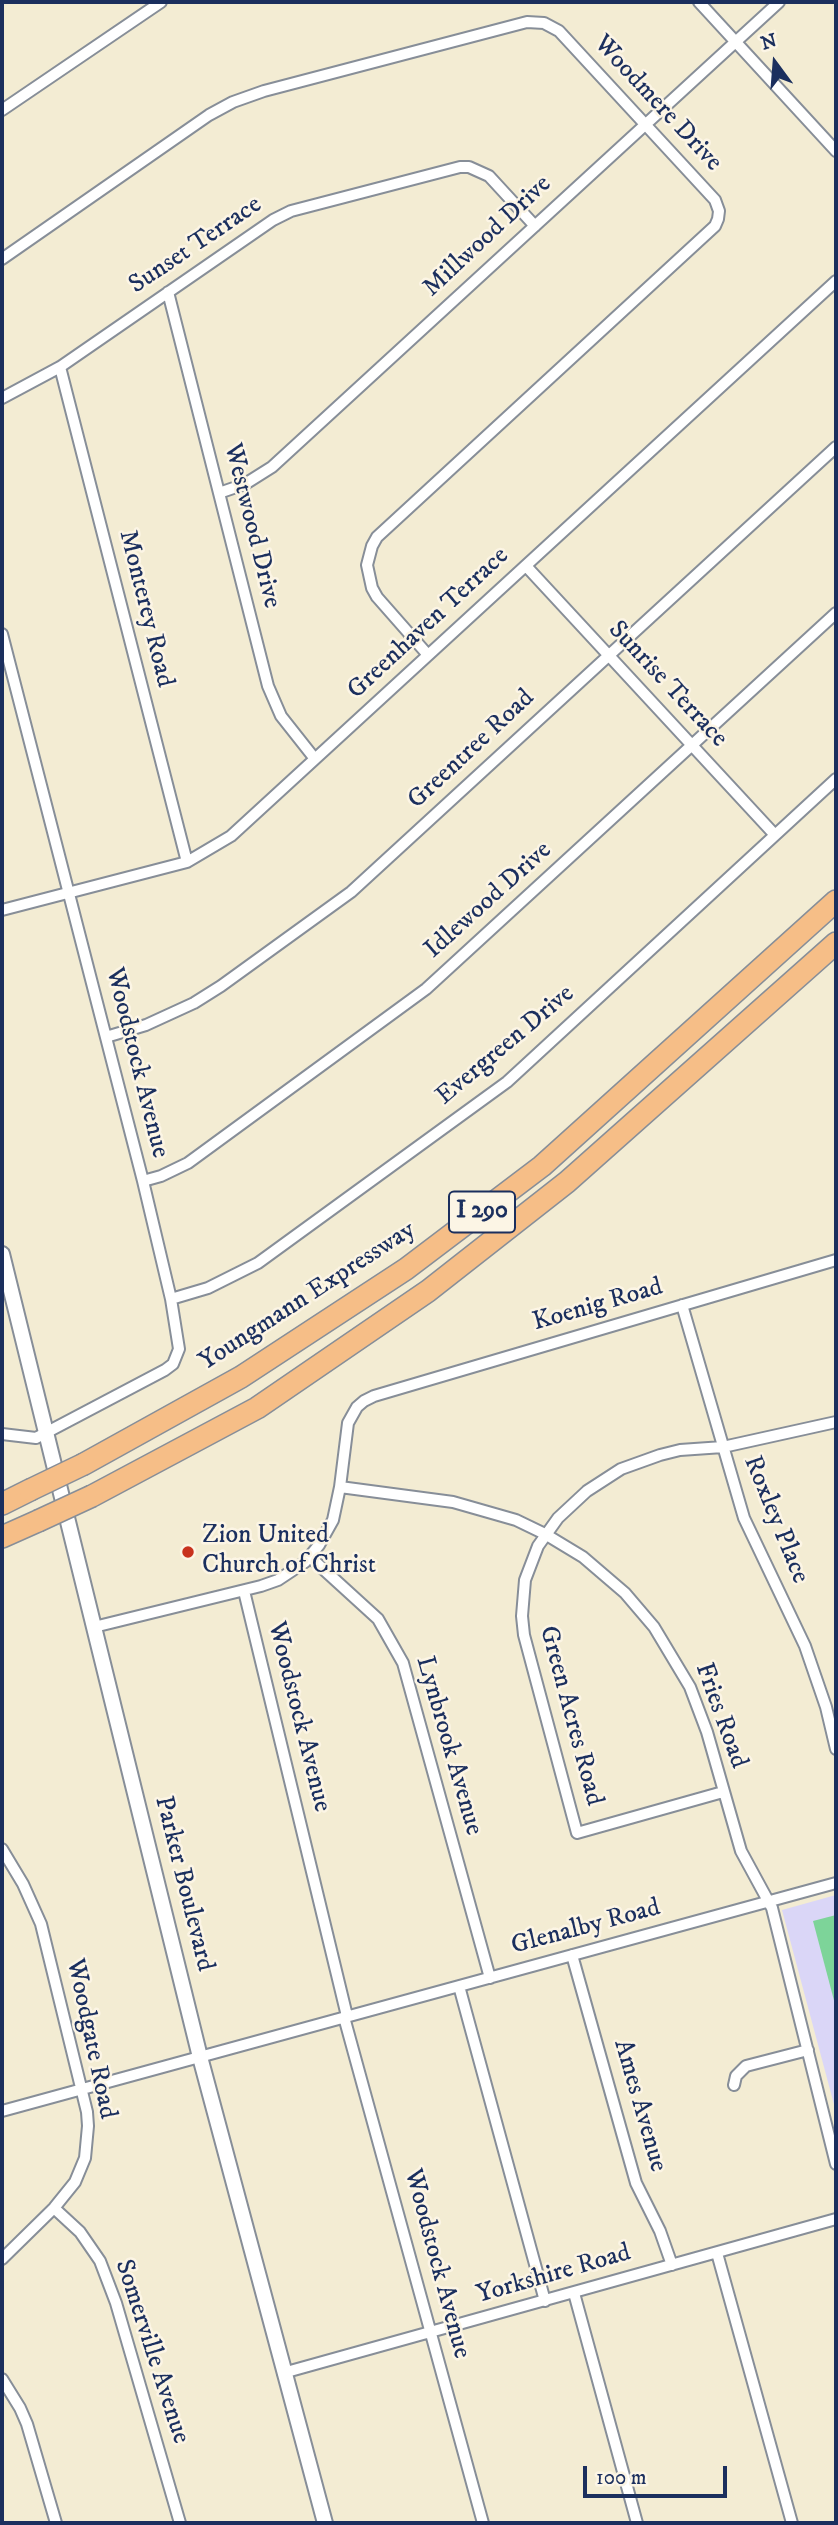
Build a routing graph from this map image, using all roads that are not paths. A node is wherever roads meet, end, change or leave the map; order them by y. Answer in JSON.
{"nodes":[{"id":1,"x":162,"y":2,"type":"edge"},
{"id":2,"x":699,"y":2,"type":"edge"},
{"id":3,"x":779,"y":2,"type":"edge"},
{"id":4,"x":735,"y":41,"type":"junction"},
{"id":5,"x":2,"y":110,"type":"edge"},
{"id":6,"x":645,"y":125,"type":"junction"},
{"id":7,"x":836,"y":151,"type":"edge"},
{"id":8,"x":535,"y":226,"type":"junction"},
{"id":9,"x":2,"y":259,"type":"edge"},
{"id":10,"x":836,"y":281,"type":"edge"},
{"id":11,"x":168,"y":292,"type":"junction"},
{"id":12,"x":60,"y":367,"type":"junction"},
{"id":13,"x":2,"y":398,"type":"edge"},
{"id":14,"x":836,"y":447,"type":"edge"},
{"id":15,"x":219,"y":493,"type":"junction"},
{"id":16,"x":526,"y":565,"type":"junction"},
{"id":17,"x":836,"y":613,"type":"edge"},
{"id":18,"x":2,"y":634,"type":"edge"},
{"id":19,"x":428,"y":655,"type":"junction"},
{"id":20,"x":609,"y":656,"type":"junction"},
{"id":21,"x":692,"y":746,"type":"junction"},
{"id":22,"x":315,"y":759,"type":"junction"},
{"id":23,"x":836,"y":779,"type":"edge"},
{"id":24,"x":775,"y":835,"type":"junction"},
{"id":25,"x":187,"y":862,"type":"junction"},
{"id":26,"x":68,"y":893,"type":"junction"},
{"id":27,"x":836,"y":901,"type":"edge"},
{"id":28,"x":2,"y":910,"type":"edge"},
{"id":29,"x":836,"y":943,"type":"edge"},
{"id":30,"x":106,"y":1037,"type":"junction"},
{"id":31,"x":143,"y":1181,"type":"junction"},
{"id":32,"x":2,"y":1254,"type":"edge"},
{"id":33,"x":836,"y":1260,"type":"edge"},
{"id":34,"x":171,"y":1298,"type":"junction"},
{"id":35,"x":681,"y":1305,"type":"junction"},
{"id":36,"x":836,"y":1422,"type":"edge"},
{"id":37,"x":47,"y":1432,"type":"junction"},
{"id":38,"x":2,"y":1434,"type":"edge"},
{"id":39,"x":723,"y":1447,"type":"junction"},
{"id":40,"x":340,"y":1487,"type":"junction"},
{"id":41,"x":2,"y":1504,"type":"edge"},
{"id":42,"x":545,"y":1534,"type":"junction"},
{"id":43,"x":2,"y":1537,"type":"edge"},
{"id":44,"x":310,"y":1556,"type":"junction"},
{"id":45,"x":244,"y":1591,"type":"junction"},
{"id":46,"x":94,"y":1627,"type":"junction"},
{"id":47,"x":836,"y":1749,"type":"edge"},
{"id":48,"x":723,"y":1792,"type":"junction"},
{"id":49,"x":2,"y":1849,"type":"edge"},
{"id":50,"x":836,"y":1883,"type":"edge"},
{"id":51,"x":770,"y":1902,"type":"junction"},
{"id":52,"x":572,"y":1955,"type":"junction"},
{"id":53,"x":490,"y":1978,"type":"junction"},
{"id":54,"x":459,"y":1986,"type":"junction"},
{"id":55,"x":346,"y":2017,"type":"junction"},
{"id":56,"x":808,"y":2050,"type":"junction"},
{"id":57,"x":200,"y":2057,"type":"junction"},
{"id":58,"x":734,"y":2085,"type":"dead end"},
{"id":59,"x":82,"y":2089,"type":"junction"},
{"id":60,"x":2,"y":2111,"type":"edge"},
{"id":61,"x":836,"y":2164,"type":"edge"},
{"id":62,"x":54,"y":2208,"type":"junction"},
{"id":63,"x":836,"y":2219,"type":"edge"},
{"id":64,"x":717,"y":2253,"type":"junction"},
{"id":65,"x":2,"y":2259,"type":"edge"},
{"id":66,"x":672,"y":2265,"type":"junction"},
{"id":67,"x":574,"y":2293,"type":"junction"},
{"id":68,"x":545,"y":2301,"type":"junction"},
{"id":69,"x":431,"y":2332,"type":"junction"},
{"id":70,"x":283,"y":2373,"type":"junction"},
{"id":71,"x":2,"y":2379,"type":"edge"},
{"id":72,"x":56,"y":2523,"type":"edge"},
{"id":73,"x":180,"y":2523,"type":"edge"},
{"id":74,"x":325,"y":2523,"type":"edge"},
{"id":75,"x":483,"y":2523,"type":"edge"},
{"id":76,"x":637,"y":2523,"type":"edge"},
{"id":77,"x":792,"y":2523,"type":"edge"}],
"edges":[{"from":1,"to":5,"type":"street"},
{"from":2,"to":4,"type":"street"},
{"from":3,"to":4,"type":"street","name":"Millwood Drive"},
{"from":4,"to":6,"type":"street","name":"Millwood Drive"},
{"from":4,"to":7,"type":"street"},
{"from":6,"to":8,"type":"street","name":"Millwood Drive"},
{"from":6,"to":9,"type":"street","name":"Woodmere Drive"},
{"from":6,"to":19,"type":"street","name":"Woodmere Drive"},
{"from":8,"to":11,"type":"street","name":"Sunset Terrace"},
{"from":8,"to":15,"type":"street","name":"Millwood Drive"},
{"from":10,"to":16,"type":"street","name":"Greenhaven Terrace"},
{"from":11,"to":12,"type":"street","name":"Sunset Terrace"},
{"from":11,"to":15,"type":"street","name":"Westwood Drive"},
{"from":12,"to":13,"type":"street","name":"Sunset Terrace"},
{"from":12,"to":25,"type":"street","name":"Monterey Road"},
{"from":14,"to":20,"type":"street","name":"Greentree Road"},
{"from":15,"to":22,"type":"street","name":"Westwood Drive"},
{"from":16,"to":19,"type":"street","name":"Greenhaven Terrace"},
{"from":16,"to":20,"type":"street","name":"Sunrise Terrace"},
{"from":17,"to":21,"type":"street","name":"Idlewood Drive"},
{"from":18,"to":26,"type":"street","name":"Woodstock Avenue"},
{"from":19,"to":22,"type":"street","name":"Greenhaven Terrace"},
{"from":20,"to":21,"type":"street","name":"Sunrise Terrace"},
{"from":20,"to":30,"type":"street","name":"Greentree Road"},
{"from":21,"to":24,"type":"street","name":"Sunrise Terrace"},
{"from":21,"to":31,"type":"street","name":"Idlewood Drive"},
{"from":22,"to":25,"type":"street","name":"Greenhaven Terrace"},
{"from":23,"to":24,"type":"street","name":"Evergreen Drive"},
{"from":24,"to":34,"type":"street","name":"Evergreen Drive"},
{"from":25,"to":26,"type":"street","name":"Greenhaven Terrace"},
{"from":26,"to":28,"type":"street","name":"Greenhaven Terrace"},
{"from":26,"to":30,"type":"street","name":"Woodstock Avenue"},
{"from":27,"to":41,"type":"highway","name":"Youngmann Expressway","number":"I 290","bridge":true},
{"from":29,"to":43,"type":"highway","number":"I 290","bridge":true},
{"from":30,"to":31,"type":"street","name":"Woodstock Avenue"},
{"from":31,"to":34,"type":"street","name":"Woodstock Avenue"},
{"from":32,"to":37,"type":"street","name":"Parker Boulevard"},
{"from":33,"to":35,"type":"street","name":"Koenig Road"},
{"from":34,"to":37,"type":"street","name":"Woodstock Avenue"},
{"from":35,"to":39,"type":"street","name":"Roxley Place"},
{"from":35,"to":40,"type":"street","name":"Koenig Road"},
{"from":36,"to":39,"type":"street","name":"Green Acres Road"},
{"from":37,"to":38,"type":"street"},
{"from":37,"to":46,"type":"street","name":"Parker Boulevard"},
{"from":39,"to":42,"type":"street","name":"Green Acres Road"},
{"from":39,"to":47,"type":"street","name":"Roxley Place"},
{"from":40,"to":42,"type":"street","name":"Fries Road"},
{"from":40,"to":44,"type":"street"},
{"from":42,"to":48,"type":"street","name":"Fries Road"},
{"from":42,"to":48,"type":"street","name":"Green Acres Road"},
{"from":44,"to":45,"type":"street"},
{"from":44,"to":53,"type":"street","name":"Lynbrook Avenue"},
{"from":45,"to":46,"type":"street"},
{"from":45,"to":55,"type":"street","name":"Woodstock Avenue"},
{"from":46,"to":57,"type":"street","name":"Parker Boulevard"},
{"from":48,"to":51,"type":"street","name":"Fries Road"},
{"from":49,"to":59,"type":"street","name":"Woodgate Road"},
{"from":50,"to":51,"type":"street","name":"Glenalby Road"},
{"from":51,"to":52,"type":"street","name":"Glenalby Road"},
{"from":51,"to":56,"type":"street","name":"Fries Road"},
{"from":52,"to":53,"type":"street","name":"Glenalby Road"},
{"from":52,"to":66,"type":"street","name":"Ames Avenue"},
{"from":53,"to":54,"type":"street","name":"Glenalby Road"},
{"from":54,"to":55,"type":"street","name":"Glenalby Road"},
{"from":54,"to":68,"type":"street"},
{"from":55,"to":57,"type":"street","name":"Glenalby Road"},
{"from":55,"to":69,"type":"street","name":"Woodstock Avenue"},
{"from":56,"to":58,"type":"street"},
{"from":56,"to":61,"type":"street","name":"Fries Road"},
{"from":57,"to":59,"type":"street","name":"Glenalby Road"},
{"from":57,"to":70,"type":"street","name":"Parker Boulevard"},
{"from":59,"to":60,"type":"street","name":"Glenalby Road"},
{"from":59,"to":62,"type":"street","name":"Woodgate Road"},
{"from":62,"to":65,"type":"street","name":"Woodgate Road"},
{"from":62,"to":73,"type":"street","name":"Somerville Avenue"},
{"from":63,"to":64,"type":"street","name":"Yorkshire Road"},
{"from":64,"to":66,"type":"street","name":"Yorkshire Road"},
{"from":64,"to":77,"type":"street"},
{"from":66,"to":67,"type":"street","name":"Yorkshire Road"},
{"from":67,"to":68,"type":"street","name":"Yorkshire Road"},
{"from":67,"to":76,"type":"street"},
{"from":68,"to":69,"type":"street","name":"Yorkshire Road"},
{"from":69,"to":70,"type":"street","name":"Yorkshire Road"},
{"from":69,"to":75,"type":"street","name":"Woodstock Avenue"},
{"from":70,"to":74,"type":"street","name":"Parker Boulevard"},
{"from":71,"to":72,"type":"street"}]}
